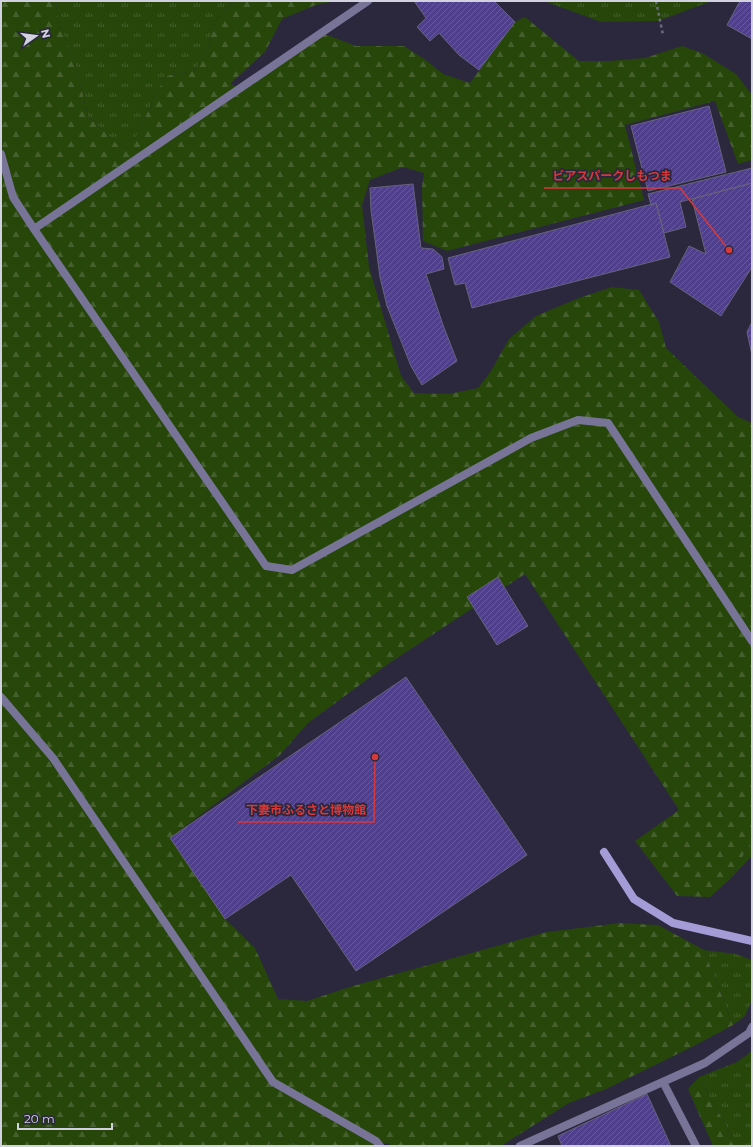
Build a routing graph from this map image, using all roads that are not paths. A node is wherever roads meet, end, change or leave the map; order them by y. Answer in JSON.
{"nodes":[{"id":1,"x":368,"y":1,"type":"edge"},
{"id":2,"x":1,"y":154,"type":"edge"},
{"id":3,"x":34,"y":229,"type":"junction"},
{"id":4,"x":752,"y":641,"type":"edge"},
{"id":5,"x":1,"y":697,"type":"edge"},
{"id":6,"x":604,"y":852,"type":"dead end"},
{"id":7,"x":752,"y":941,"type":"edge"},
{"id":8,"x":752,"y":1027,"type":"edge"},
{"id":9,"x":663,"y":1082,"type":"junction"},
{"id":10,"x":380,"y":1146,"type":"edge"},
{"id":11,"x":520,"y":1146,"type":"edge"},
{"id":12,"x":696,"y":1146,"type":"edge"}],
"edges":[{"from":1,"to":3,"type":"lane"},
{"from":2,"to":3,"type":"lane"},
{"from":3,"to":4,"type":"lane"},
{"from":5,"to":10,"type":"lane"},
{"from":6,"to":7,"type":"street"},
{"from":8,"to":9,"type":"lane"},
{"from":9,"to":11,"type":"lane"},
{"from":9,"to":12,"type":"lane"}]}
